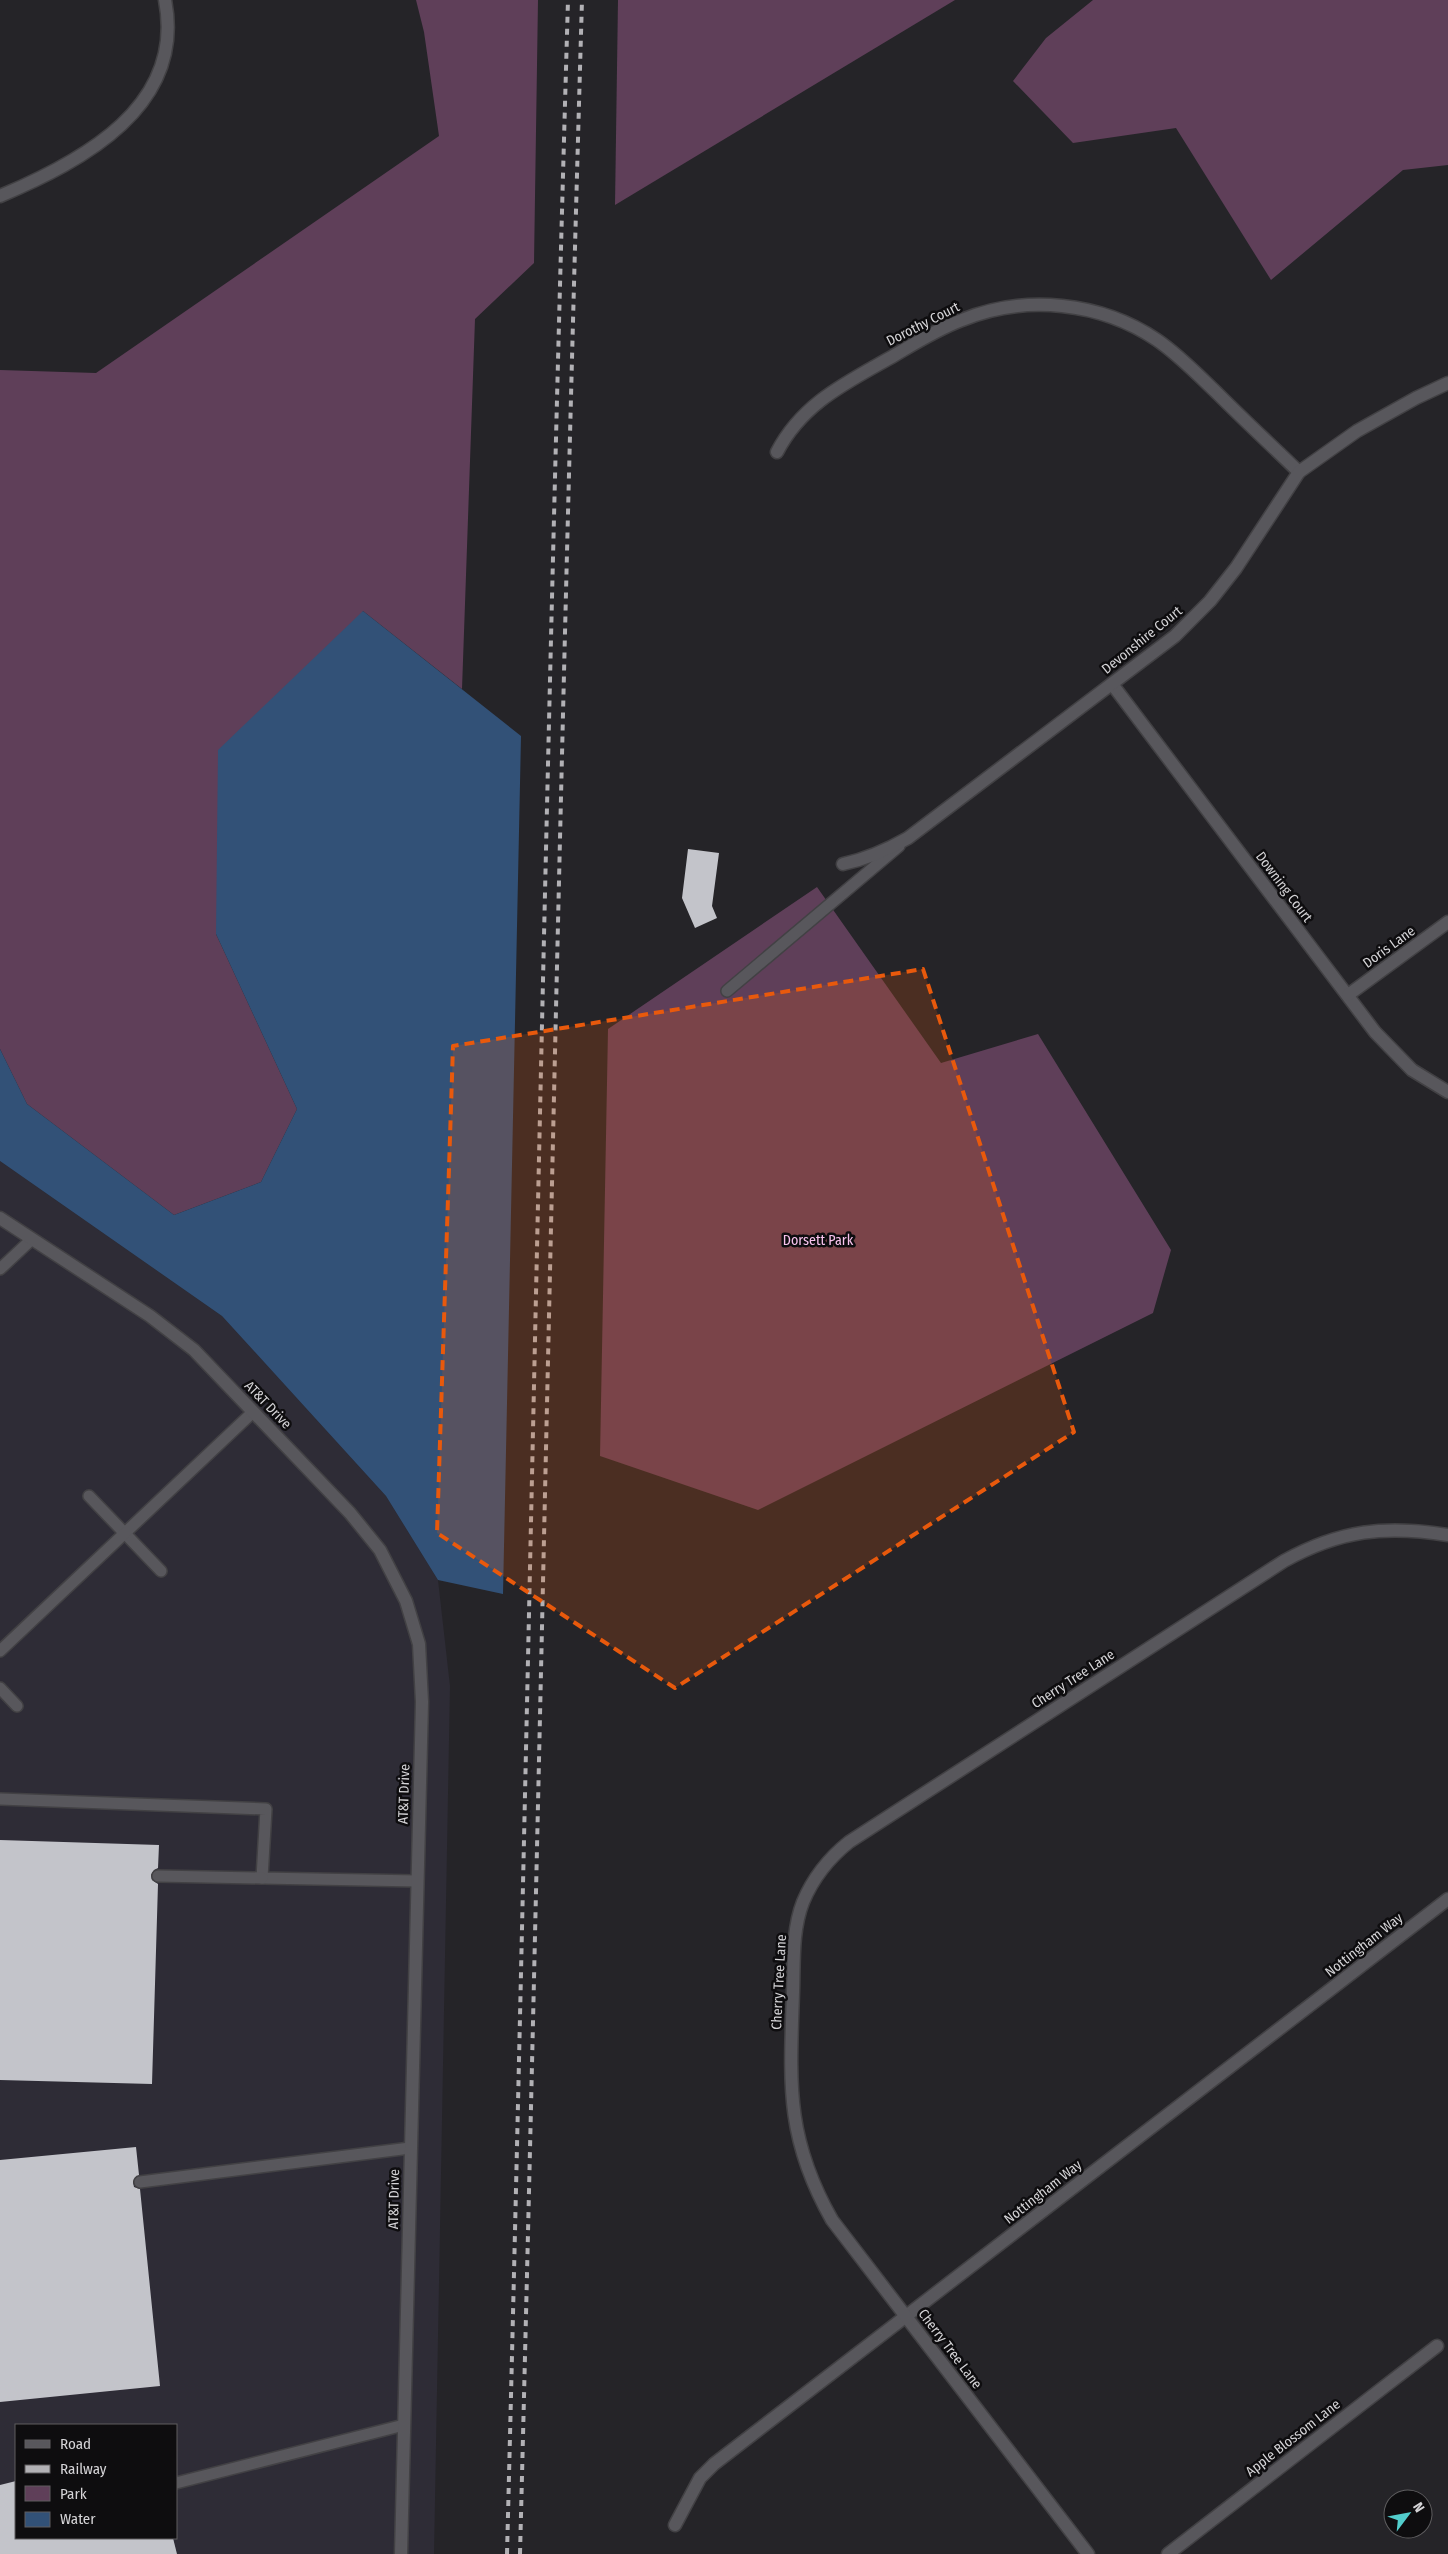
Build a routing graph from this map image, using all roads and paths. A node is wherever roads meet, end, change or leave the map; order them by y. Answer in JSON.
{"nodes":[{"id":1,"x":165,"y":0,"type":"edge"},
{"id":2,"x":0,"y":196,"type":"edge"},
{"id":3,"x":1448,"y":383,"type":"edge"},
{"id":4,"x":777,"y":452,"type":"dead end"},
{"id":5,"x":1299,"y":472,"type":"junction"},
{"id":6,"x":1112,"y":684,"type":"junction"},
{"id":7,"x":908,"y":838,"type":"junction"},
{"id":8,"x":842,"y":864,"type":"dead end"},
{"id":9,"x":1448,"y":922,"type":"edge"},
{"id":10,"x":727,"y":992,"type":"dead end"},
{"id":11,"x":1348,"y":995,"type":"junction"},
{"id":12,"x":1448,"y":1092,"type":"edge"},
{"id":13,"x":0,"y":1218,"type":"edge"},
{"id":14,"x":32,"y":1239,"type":"junction"},
{"id":15,"x":0,"y":1269,"type":"edge"},
{"id":16,"x":253,"y":1412,"type":"junction"},
{"id":17,"x":89,"y":1496,"type":"dead end"},
{"id":18,"x":124,"y":1533,"type":"junction"},
{"id":19,"x":1448,"y":1534,"type":"edge"},
{"id":20,"x":161,"y":1571,"type":"dead end"},
{"id":21,"x":0,"y":1651,"type":"edge"},
{"id":22,"x":0,"y":1688,"type":"edge"},
{"id":23,"x":17,"y":1706,"type":"dead end"},
{"id":24,"x":0,"y":1799,"type":"edge"},
{"id":25,"x":158,"y":1876,"type":"dead end"},
{"id":26,"x":262,"y":1878,"type":"junction"},
{"id":27,"x":416,"y":1881,"type":"junction"},
{"id":28,"x":1448,"y":1899,"type":"edge"},
{"id":29,"x":410,"y":2148,"type":"junction"},
{"id":30,"x":140,"y":2182,"type":"dead end"},
{"id":31,"x":906,"y":2316,"type":"junction"},
{"id":32,"x":1437,"y":2346,"type":"dead end"},
{"id":33,"x":404,"y":2425,"type":"junction"},
{"id":34,"x":178,"y":2482,"type":"edge"},
{"id":35,"x":675,"y":2525,"type":"dead end"},
{"id":36,"x":401,"y":2554,"type":"edge"},
{"id":37,"x":1088,"y":2554,"type":"edge"},
{"id":38,"x":1168,"y":2554,"type":"edge"}],
"edges":[{"from":1,"to":2,"type":"street"},
{"from":3,"to":5,"type":"street","name":"Devonshire Court"},
{"from":4,"to":5,"type":"street","name":"Dorothy Court"},
{"from":5,"to":6,"type":"street","name":"Devonshire Court"},
{"from":6,"to":7,"type":"street","name":"Devonshire Court"},
{"from":6,"to":11,"type":"street","name":"Downing Court"},
{"from":7,"to":8,"type":"street","name":"Devonshire Court"},
{"from":7,"to":10,"type":"lane"},
{"from":9,"to":11,"type":"street","name":"Doris Lane"},
{"from":11,"to":12,"type":"street","name":"Downing Court"},
{"from":13,"to":14,"type":"street","name":"AT&T Drive"},
{"from":14,"to":15,"type":"lane"},
{"from":14,"to":16,"type":"street","name":"AT&T Drive"},
{"from":16,"to":18,"type":"lane"},
{"from":16,"to":27,"type":"street","name":"AT&T Drive"},
{"from":17,"to":18,"type":"lane"},
{"from":18,"to":20,"type":"lane"},
{"from":18,"to":21,"type":"lane"},
{"from":19,"to":31,"type":"street","name":"Cherry Tree Lane"},
{"from":22,"to":23,"type":"lane"},
{"from":24,"to":26,"type":"lane"},
{"from":25,"to":26,"type":"lane"},
{"from":26,"to":27,"type":"lane"},
{"from":27,"to":29,"type":"street","name":"AT&T Drive"},
{"from":28,"to":31,"type":"street","name":"Nottingham Way"},
{"from":29,"to":30,"type":"lane"},
{"from":29,"to":33,"type":"street","name":"AT&T Drive"},
{"from":31,"to":35,"type":"street","name":"Nottingham Way"},
{"from":31,"to":37,"type":"street","name":"Cherry Tree Lane"},
{"from":32,"to":38,"type":"street","name":"Apple Blossom Lane"},
{"from":33,"to":34,"type":"lane"},
{"from":33,"to":36,"type":"street","name":"AT&T Drive"}]}
